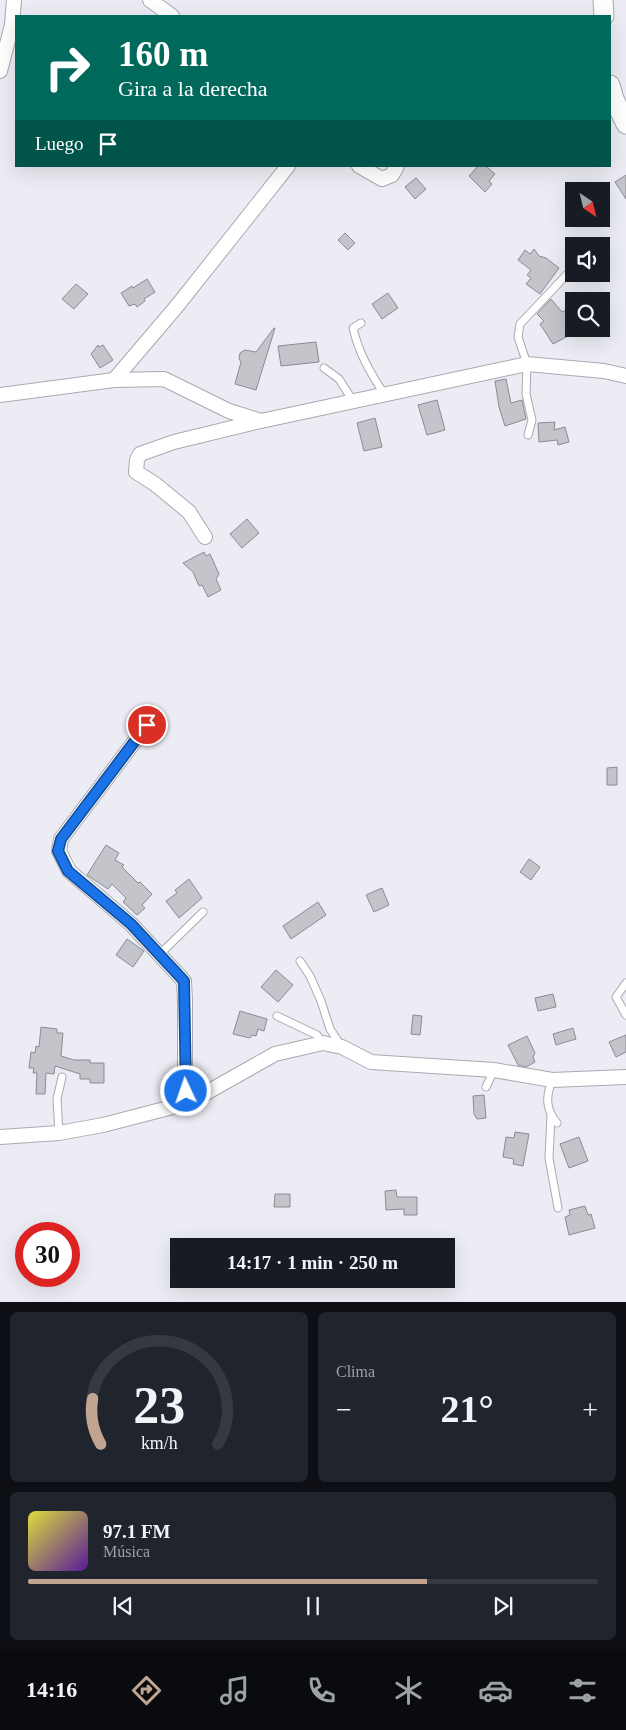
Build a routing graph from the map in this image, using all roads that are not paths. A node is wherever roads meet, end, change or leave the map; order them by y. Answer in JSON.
{"nodes":[{"id":1,"x":14,"y":0,"type":"edge"},
{"id":2,"x":150,"y":0,"type":"edge"},
{"id":3,"x":603,"y":0,"type":"edge"},
{"id":4,"x":171,"y":15,"type":"edge"},
{"id":5,"x":604,"y":15,"type":"edge"},
{"id":6,"x":0,"y":71,"type":"edge"},
{"id":7,"x":611,"y":88,"type":"edge"},
{"id":8,"x":626,"y":124,"type":"edge"},
{"id":9,"x":287,"y":167,"type":"edge"},
{"id":10,"x":361,"y":167,"type":"edge"},
{"id":11,"x":396,"y":167,"type":"edge"},
{"id":12,"x":565,"y":276,"type":"edge"},
{"id":13,"x":361,"y":323,"type":"dead end"},
{"id":14,"x":527,"y":364,"type":"junction"},
{"id":15,"x":324,"y":368,"type":"dead end"},
{"id":16,"x":626,"y":376,"type":"edge"},
{"id":17,"x":114,"y":380,"type":"junction"},
{"id":18,"x":0,"y":395,"type":"edge"},
{"id":19,"x":385,"y":395,"type":"junction"},
{"id":20,"x":353,"y":401,"type":"junction"},
{"id":21,"x":261,"y":421,"type":"junction"},
{"id":22,"x":528,"y":435,"type":"dead end"},
{"id":23,"x":205,"y":537,"type":"dead end"},
{"id":24,"x":147,"y":725,"type":"dead end"},
{"id":25,"x":203,"y":912,"type":"dead end"},
{"id":26,"x":160,"y":954,"type":"junction"},
{"id":27,"x":300,"y":961,"type":"dead end"},
{"id":28,"x":626,"y":983,"type":"edge"},
{"id":29,"x":626,"y":1015,"type":"edge"},
{"id":30,"x":277,"y":1016,"type":"dead end"},
{"id":31,"x":323,"y":1043,"type":"junction"},
{"id":32,"x":342,"y":1047,"type":"junction"},
{"id":33,"x":494,"y":1070,"type":"junction"},
{"id":34,"x":62,"y":1077,"type":"dead end"},
{"id":35,"x":626,"y":1077,"type":"edge"},
{"id":36,"x":552,"y":1080,"type":"junction"},
{"id":37,"x":486,"y":1087,"type":"dead end"},
{"id":38,"x":188,"y":1104,"type":"junction"},
{"id":39,"x":551,"y":1115,"type":"junction"},
{"id":40,"x":556,"y":1123,"type":"dead end"},
{"id":41,"x":59,"y":1133,"type":"junction"},
{"id":42,"x":0,"y":1137,"type":"edge"},
{"id":43,"x":558,"y":1208,"type":"dead end"}],
"edges":[{"from":1,"to":6,"type":"street"},
{"from":2,"to":4,"type":"street"},
{"from":3,"to":5,"type":"main road"},
{"from":7,"to":8,"type":"main road"},
{"from":9,"to":17,"type":"street"},
{"from":10,"to":11,"type":"street"},
{"from":12,"to":14,"type":"lane"},
{"from":13,"to":19,"type":"lane"},
{"from":14,"to":16,"type":"street"},
{"from":14,"to":19,"type":"street"},
{"from":14,"to":22,"type":"lane"},
{"from":15,"to":20,"type":"lane"},
{"from":17,"to":18,"type":"street"},
{"from":17,"to":21,"type":"street"},
{"from":19,"to":20,"type":"street"},
{"from":20,"to":21,"type":"street"},
{"from":21,"to":23,"type":"street"},
{"from":24,"to":26,"type":"street"},
{"from":25,"to":26,"type":"lane"},
{"from":26,"to":38,"type":"street"},
{"from":27,"to":32,"type":"lane"},
{"from":28,"to":29,"type":"lane"},
{"from":30,"to":31,"type":"lane"},
{"from":31,"to":32,"type":"street"},
{"from":31,"to":38,"type":"street"},
{"from":32,"to":33,"type":"street"},
{"from":33,"to":36,"type":"street"},
{"from":33,"to":37,"type":"lane"},
{"from":34,"to":41,"type":"lane"},
{"from":35,"to":36,"type":"street"},
{"from":36,"to":39,"type":"lane"},
{"from":38,"to":41,"type":"street"},
{"from":39,"to":40,"type":"lane"},
{"from":39,"to":43,"type":"lane"},
{"from":41,"to":42,"type":"street"}]}
